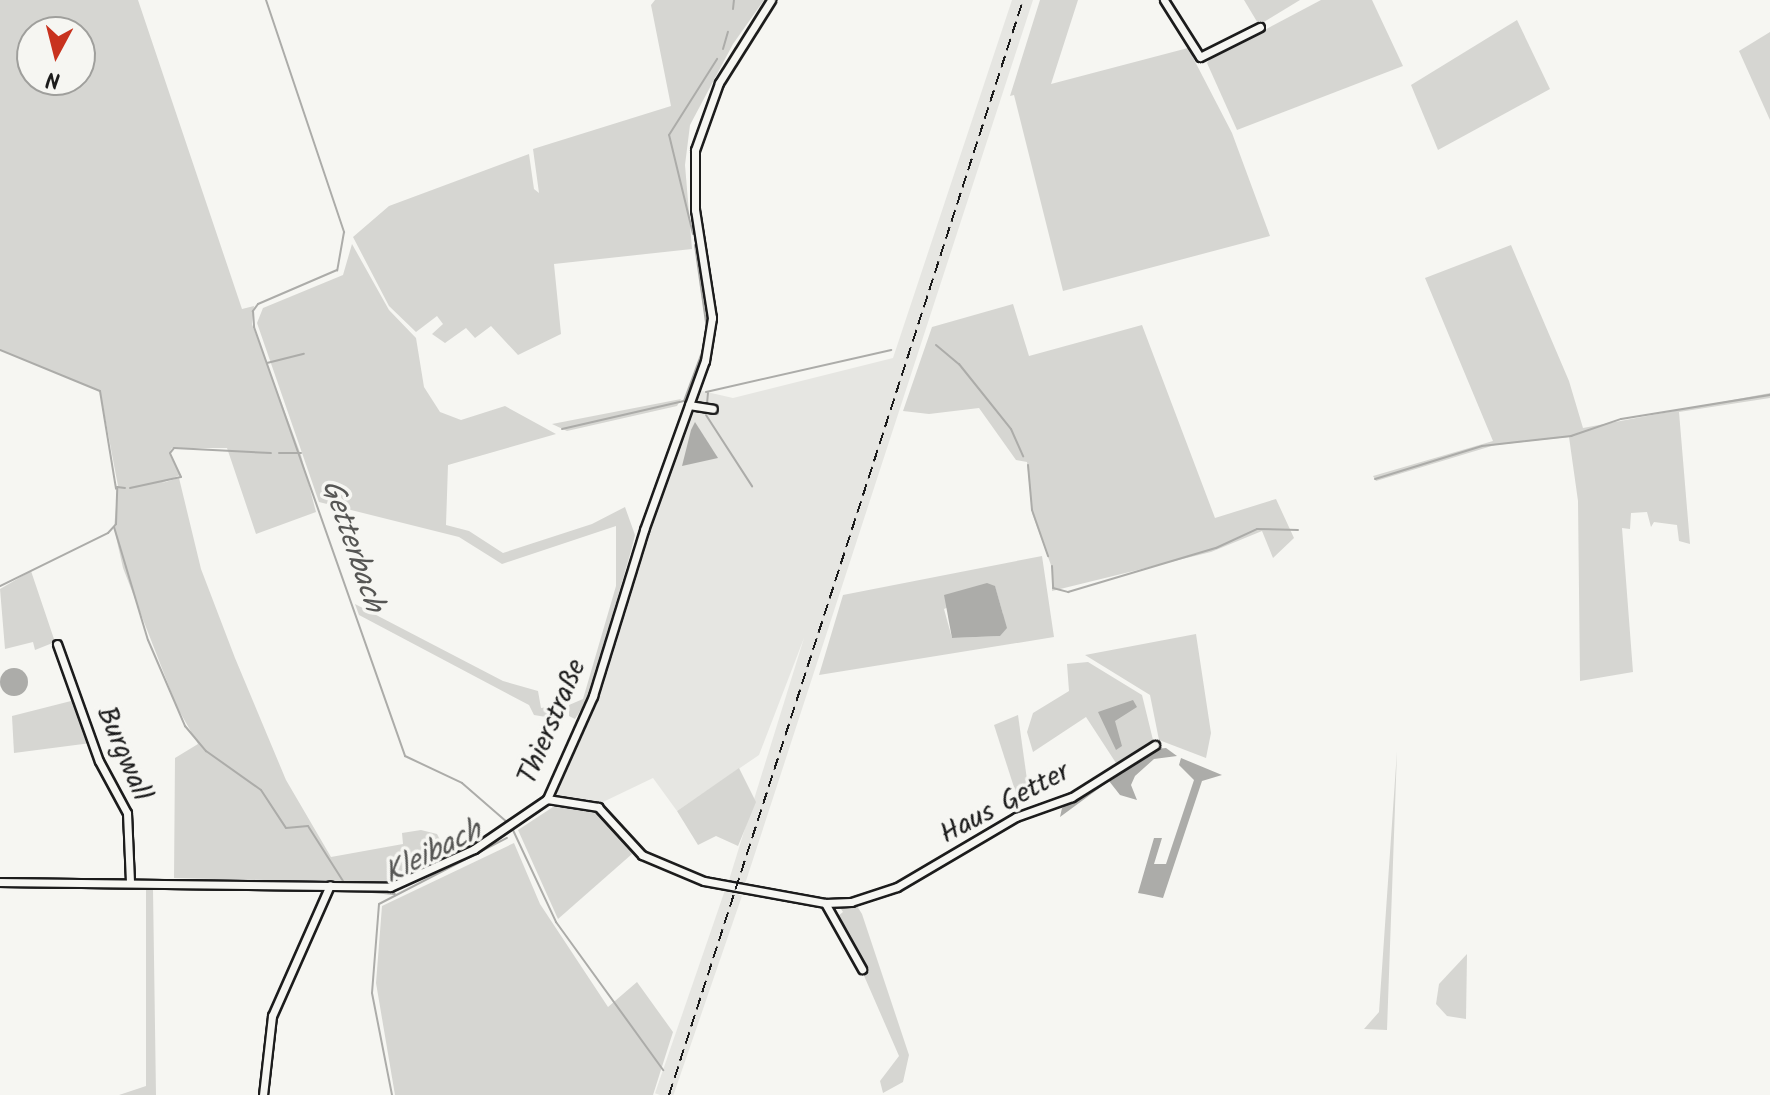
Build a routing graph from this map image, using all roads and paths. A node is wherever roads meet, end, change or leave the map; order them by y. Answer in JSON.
{"nodes":[{"id":1,"x":771,"y":0,"type":"edge"},
{"id":2,"x":1164,"y":0,"type":"edge"},
{"id":3,"x":1260,"y":27,"type":"dead end"},
{"id":4,"x":689,"y":405,"type":"junction"},
{"id":5,"x":713,"y":409,"type":"dead end"},
{"id":6,"x":57,"y":644,"type":"dead end"},
{"id":7,"x":1155,"y":745,"type":"dead end"},
{"id":8,"x":547,"y":799,"type":"junction"},
{"id":9,"x":0,"y":882,"type":"edge"},
{"id":10,"x":130,"y":883,"type":"junction"},
{"id":11,"x":330,"y":885,"type":"junction"},
{"id":12,"x":825,"y":903,"type":"junction"},
{"id":13,"x":862,"y":969,"type":"dead end"},
{"id":14,"x":263,"y":1095,"type":"edge"}],
"edges":[{"from":1,"to":4,"type":"street","name":"Thierstraße"},
{"from":2,"to":3,"type":"street"},
{"from":4,"to":5,"type":"street"},
{"from":4,"to":8,"type":"street","name":"Thierstraße"},
{"from":6,"to":10,"type":"street","name":"Burgwall"},
{"from":7,"to":12,"type":"street","name":"Haus Getter"},
{"from":8,"to":11,"type":"street","name":"Thierstraße"},
{"from":8,"to":12,"type":"street","name":"Haus Getter"},
{"from":9,"to":10,"type":"street"},
{"from":10,"to":11,"type":"street"},
{"from":11,"to":14,"type":"street"},
{"from":12,"to":13,"type":"street"}]}
